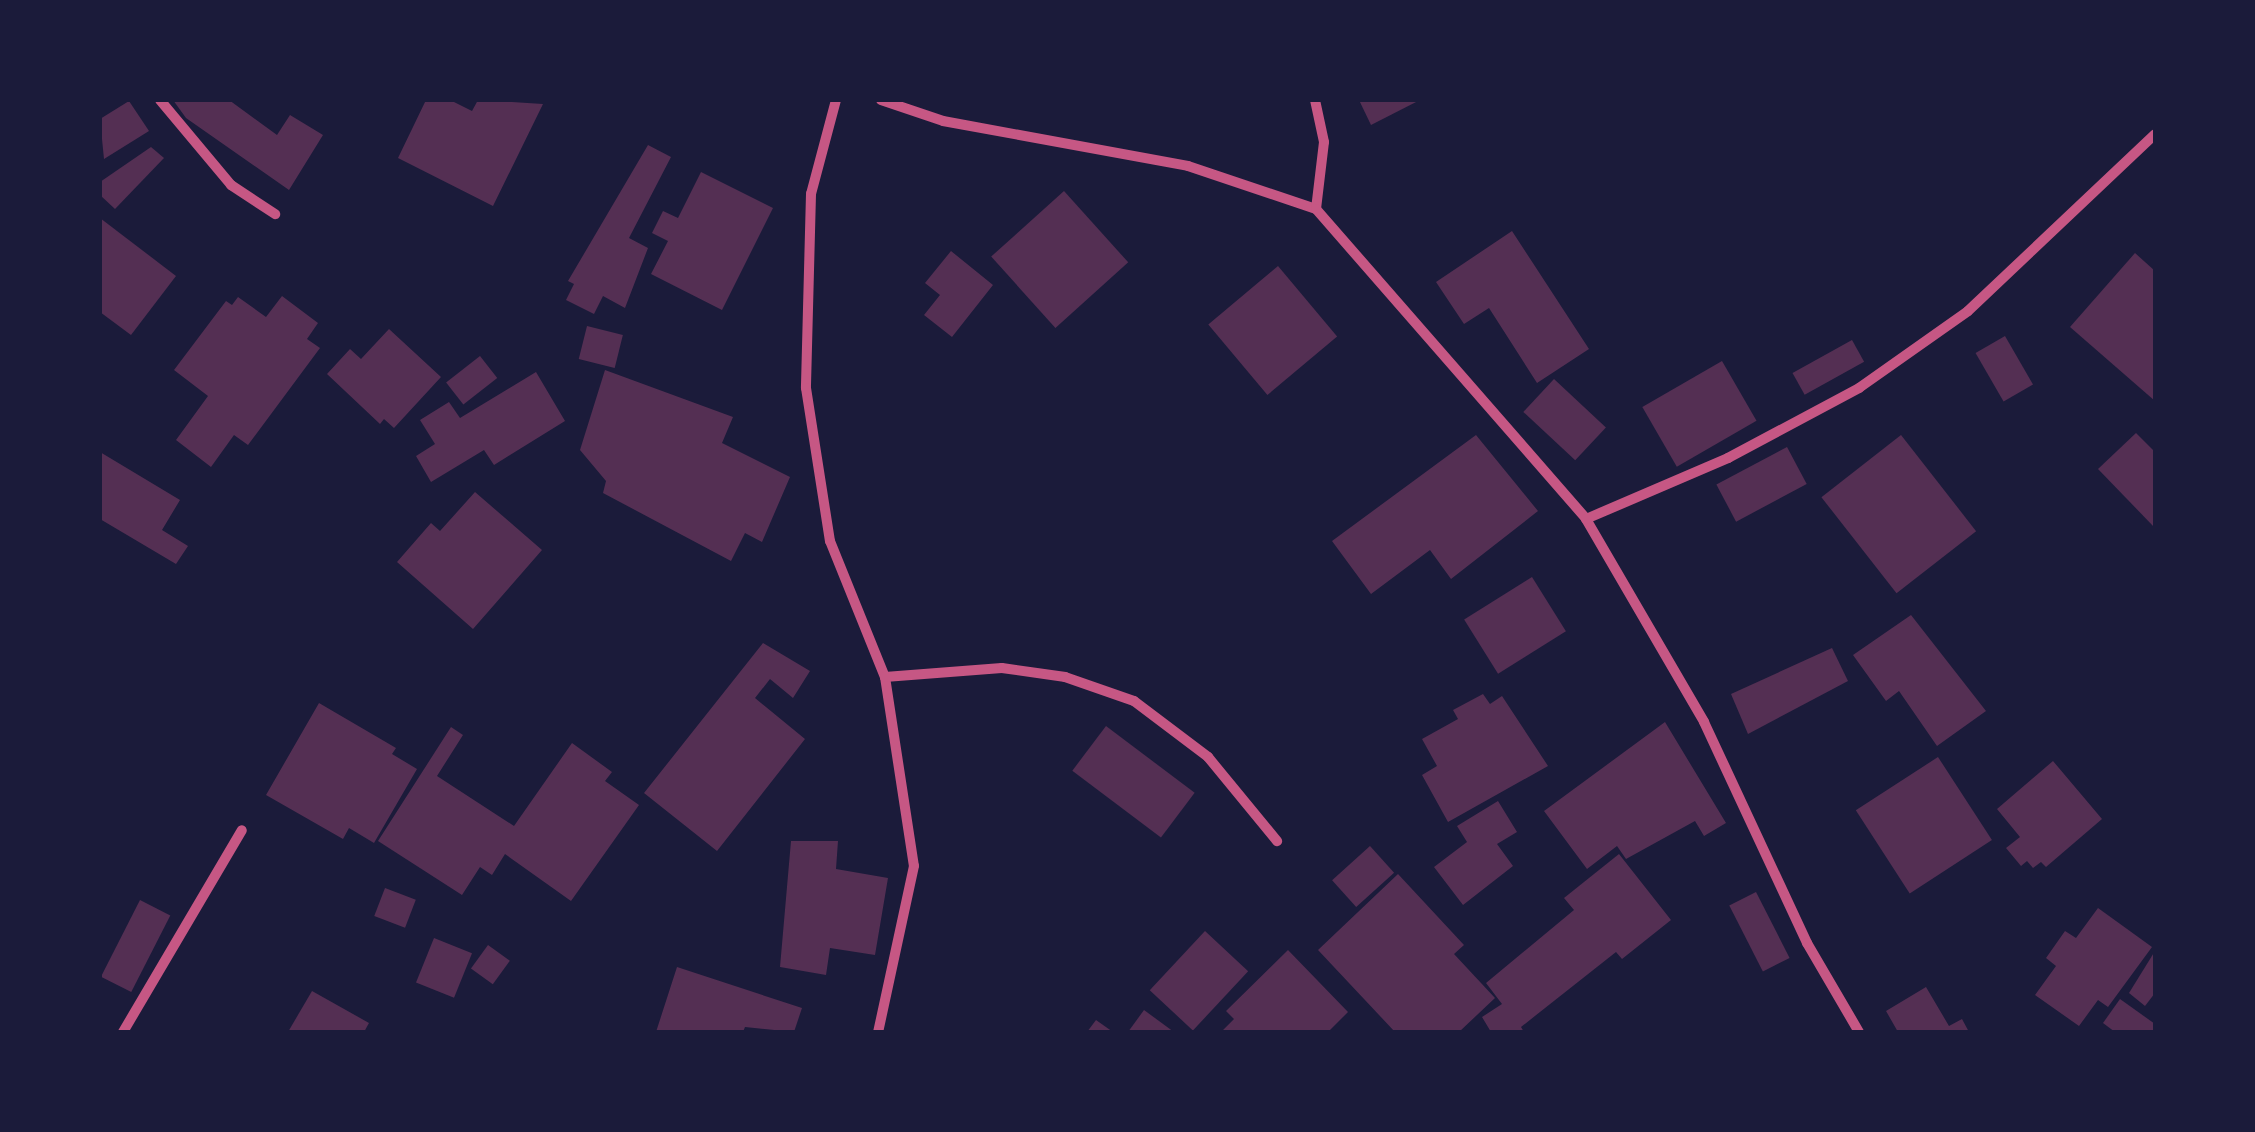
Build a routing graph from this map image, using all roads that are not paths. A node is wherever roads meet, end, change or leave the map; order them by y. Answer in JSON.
{"nodes":[{"id":1,"x":160,"y":100,"type":"edge"},
{"id":2,"x":836,"y":100,"type":"edge"},
{"id":3,"x":881,"y":100,"type":"edge"},
{"id":4,"x":1315,"y":100,"type":"edge"},
{"id":5,"x":2155,"y":134,"type":"edge"},
{"id":6,"x":1316,"y":209,"type":"junction"},
{"id":7,"x":274,"y":214,"type":"dead end"},
{"id":8,"x":1586,"y":519,"type":"junction"},
{"id":9,"x":885,"y":677,"type":"junction"},
{"id":10,"x":242,"y":830,"type":"dead end"},
{"id":11,"x":1277,"y":840,"type":"dead end"},
{"id":12,"x":123,"y":1032,"type":"edge"},
{"id":13,"x":878,"y":1032,"type":"edge"},
{"id":14,"x":1859,"y":1032,"type":"edge"}],
"edges":[{"from":1,"to":7,"type":"street"},
{"from":2,"to":9,"type":"street"},
{"from":3,"to":6,"type":"street"},
{"from":4,"to":6,"type":"street"},
{"from":5,"to":8,"type":"street"},
{"from":6,"to":8,"type":"street"},
{"from":8,"to":14,"type":"street"},
{"from":9,"to":11,"type":"street"},
{"from":9,"to":13,"type":"street"},
{"from":10,"to":12,"type":"street"}]}
